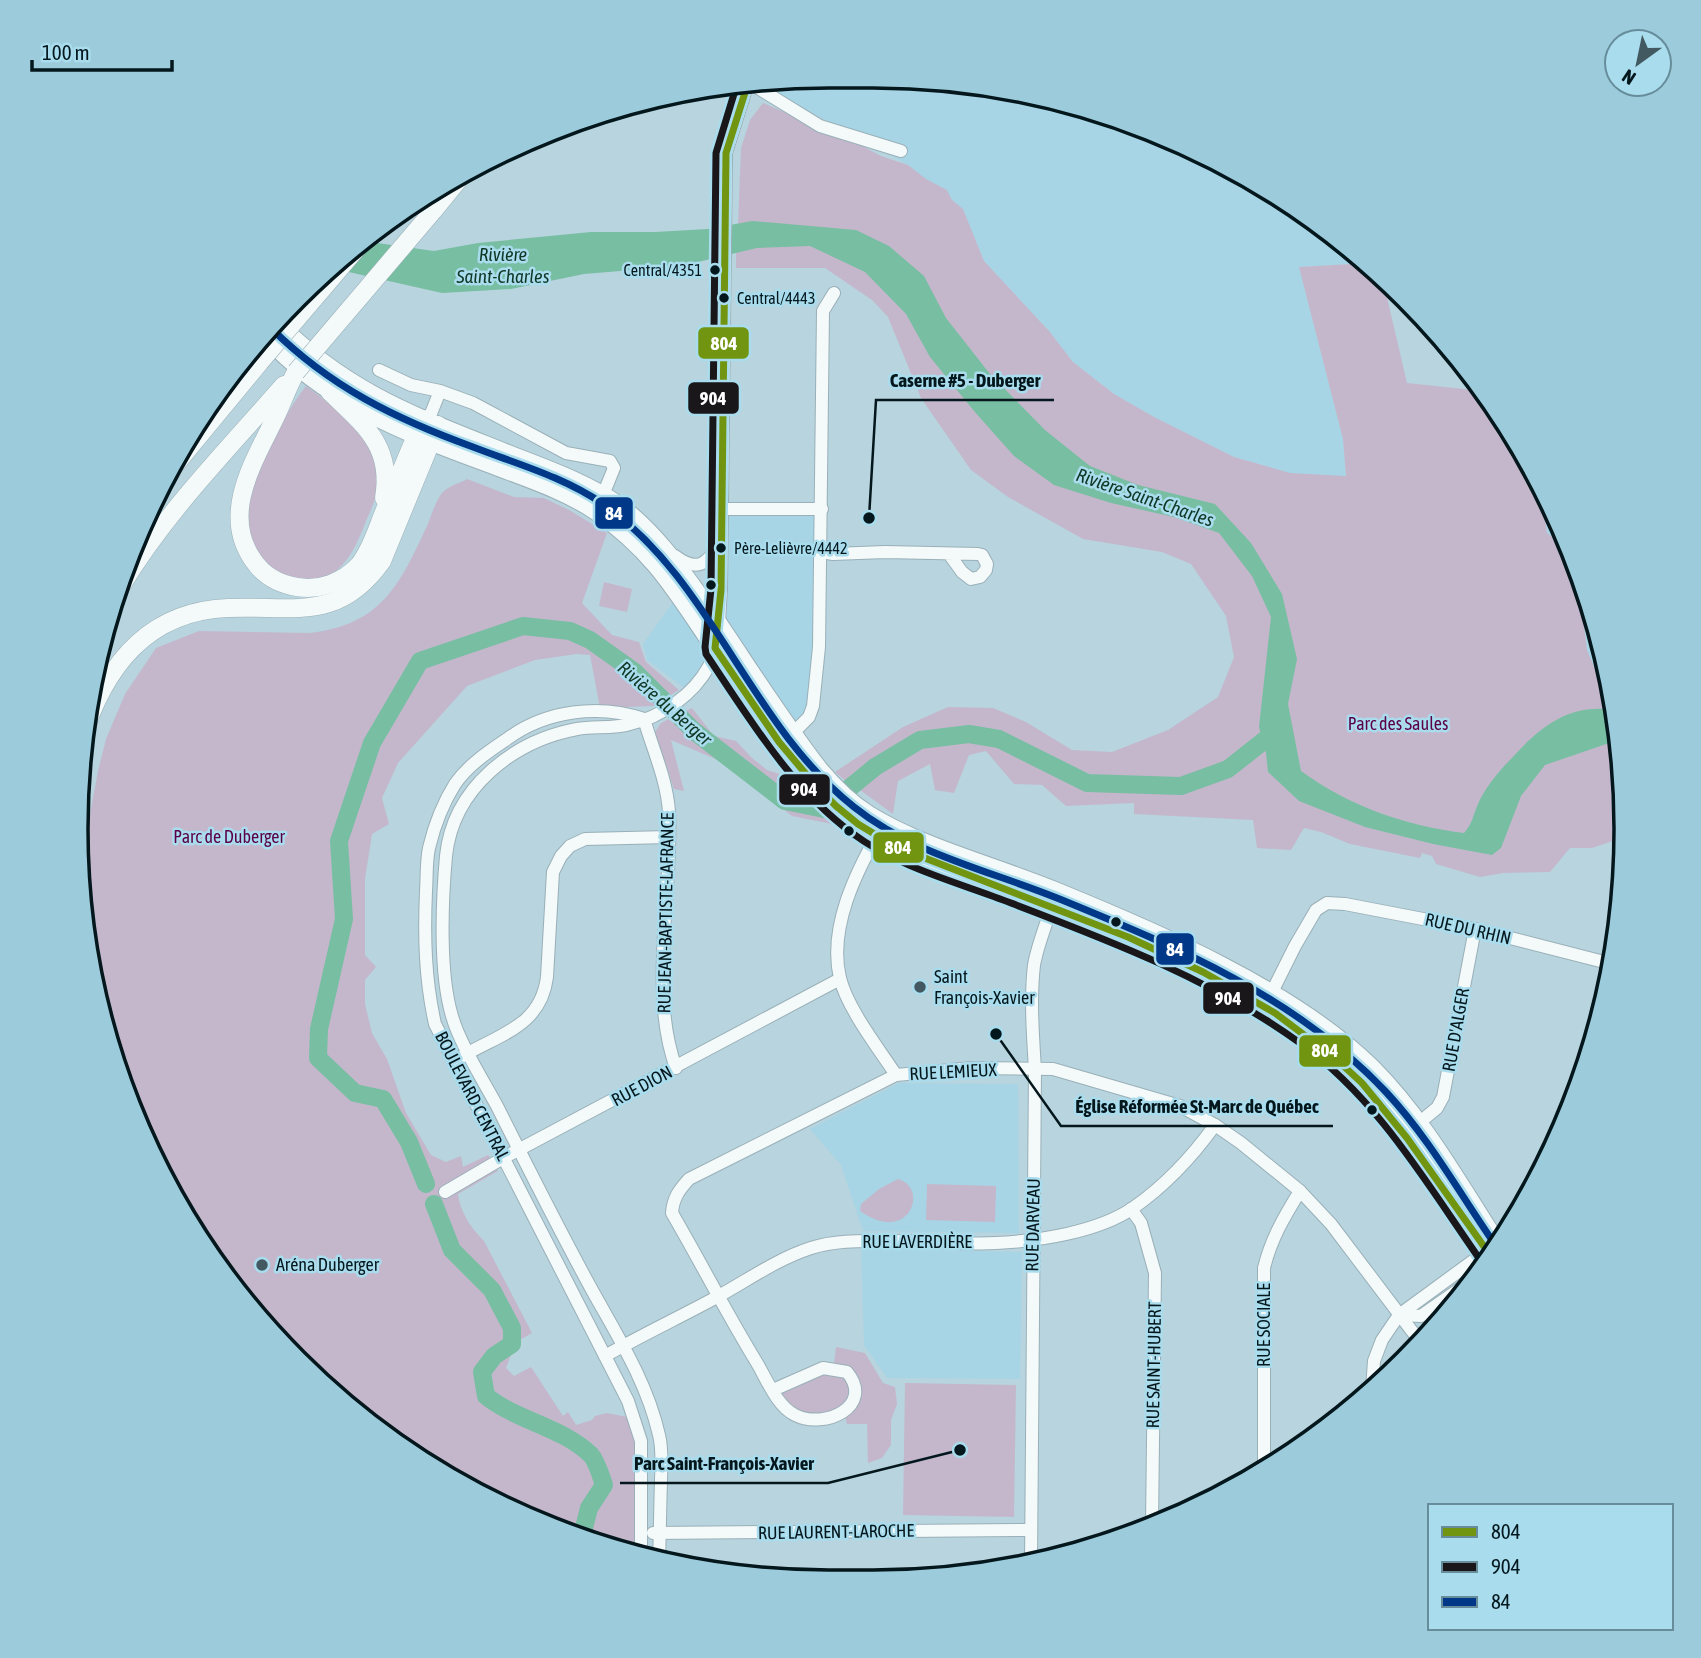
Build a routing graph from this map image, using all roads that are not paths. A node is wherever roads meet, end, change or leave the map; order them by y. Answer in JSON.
{"nodes":[{"id":1,"x":762,"y":91,"type":"edge"},
{"id":2,"x":746,"y":93,"type":"edge"},
{"id":3,"x":901,"y":151,"type":"dead end"},
{"id":4,"x":447,"y":194,"type":"edge"},
{"id":5,"x":323,"y":288,"type":"edge"},
{"id":6,"x":834,"y":293,"type":"dead end"},
{"id":7,"x":283,"y":328,"type":"edge"},
{"id":8,"x":271,"y":341,"type":"edge"},
{"id":9,"x":260,"y":362,"type":"junction"},
{"id":10,"x":379,"y":370,"type":"dead end"},
{"id":11,"x":242,"y":377,"type":"edge"},
{"id":12,"x":291,"y":379,"type":"junction"},
{"id":13,"x":440,"y":391,"type":"junction"},
{"id":14,"x":330,"y":392,"type":"junction"},
{"id":15,"x":430,"y":421,"type":"junction"},
{"id":16,"x":205,"y":429,"type":"edge"},
{"id":17,"x":423,"y":440,"type":"junction"},
{"id":18,"x":603,"y":495,"type":"junction"},
{"id":19,"x":722,"y":509,"type":"junction"},
{"id":20,"x":822,"y":509,"type":"junction"},
{"id":21,"x":377,"y":528,"type":"junction"},
{"id":22,"x":721,"y":543,"type":"junction"},
{"id":23,"x":142,"y":551,"type":"edge"},
{"id":24,"x":670,"y":552,"type":"junction"},
{"id":25,"x":821,"y":552,"type":"junction"},
{"id":26,"x":949,"y":554,"type":"dead end"},
{"id":27,"x":718,"y":621,"type":"junction"},
{"id":28,"x":715,"y":648,"type":"junction"},
{"id":29,"x":100,"y":693,"type":"edge"},
{"id":30,"x":644,"y":719,"type":"junction"},
{"id":31,"x":793,"y":733,"type":"junction"},
{"id":32,"x":825,"y":785,"type":"junction"},
{"id":33,"x":881,"y":830,"type":"junction"},
{"id":34,"x":669,"y":837,"type":"junction"},
{"id":35,"x":1055,"y":899,"type":"junction"},
{"id":36,"x":1475,"y":929,"type":"junction"},
{"id":37,"x":1600,"y":967,"type":"edge"},
{"id":38,"x":840,"y":979,"type":"junction"},
{"id":39,"x":1268,"y":1000,"type":"junction"},
{"id":40,"x":469,"y":1052,"type":"junction"},
{"id":41,"x":453,"y":1061,"type":"junction"},
{"id":42,"x":676,"y":1068,"type":"junction"},
{"id":43,"x":1035,"y":1070,"type":"junction"},
{"id":44,"x":897,"y":1075,"type":"junction"},
{"id":45,"x":1420,"y":1122,"type":"junction"},
{"id":46,"x":1215,"y":1125,"type":"junction"},
{"id":47,"x":519,"y":1150,"type":"junction"},
{"id":48,"x":503,"y":1158,"type":"junction"},
{"id":49,"x":1300,"y":1191,"type":"junction"},
{"id":50,"x":445,"y":1192,"type":"dead end"},
{"id":51,"x":1131,"y":1209,"type":"junction"},
{"id":52,"x":1033,"y":1240,"type":"junction"},
{"id":53,"x":1489,"y":1241,"type":"edge"},
{"id":54,"x":1489,"y":1241,"type":"edge"},
{"id":55,"x":1475,"y":1260,"type":"edge"},
{"id":56,"x":717,"y":1297,"type":"junction"},
{"id":57,"x":1444,"y":1299,"type":"edge"},
{"id":58,"x":1399,"y":1315,"type":"junction"},
{"id":59,"x":1414,"y":1334,"type":"edge"},
{"id":60,"x":624,"y":1345,"type":"junction"},
{"id":61,"x":605,"y":1356,"type":"junction"},
{"id":62,"x":1373,"y":1375,"type":"edge"},
{"id":63,"x":773,"y":1390,"type":"junction"},
{"id":64,"x":1264,"y":1458,"type":"edge"},
{"id":65,"x":1152,"y":1515,"type":"edge"},
{"id":66,"x":1031,"y":1530,"type":"junction"},
{"id":67,"x":642,"y":1533,"type":"junction"},
{"id":68,"x":660,"y":1533,"type":"junction"},
{"id":69,"x":642,"y":1546,"type":"edge"},
{"id":70,"x":659,"y":1550,"type":"edge"},
{"id":71,"x":1031,"y":1553,"type":"edge"}],
"edges":[{"from":1,"to":3,"type":"street"},
{"from":2,"to":19,"type":"street","name":"BOULEVARD CENTRAL"},
{"from":4,"to":12,"type":"highway","bridge":true},
{"from":5,"to":9,"type":"highway","bridge":true},
{"from":6,"to":20,"type":"street"},
{"from":7,"to":15,"type":"main road"},
{"from":8,"to":14,"type":"main road"},
{"from":9,"to":11,"type":"highway"},
{"from":9,"to":16,"type":"highway"},
{"from":10,"to":13,"type":"street"},
{"from":12,"to":21,"type":"highway"},
{"from":12,"to":23,"type":"highway"},
{"from":13,"to":15,"type":"street"},
{"from":13,"to":18,"type":"street"},
{"from":14,"to":17,"type":"main road"},
{"from":14,"to":21,"type":"highway"},
{"from":15,"to":17,"type":"highway"},
{"from":15,"to":18,"type":"main road"},
{"from":17,"to":21,"type":"highway"},
{"from":17,"to":28,"type":"main road"},
{"from":17,"to":29,"type":"highway"},
{"from":18,"to":24,"type":"main road"},
{"from":19,"to":20,"type":"street"},
{"from":19,"to":22,"type":"street","name":"BOULEVARD CENTRAL"},
{"from":20,"to":25,"type":"street"},
{"from":22,"to":24,"type":"street"},
{"from":22,"to":27,"type":"street","name":"BOULEVARD CENTRAL"},
{"from":24,"to":27,"type":"main road"},
{"from":25,"to":26,"type":"street"},
{"from":25,"to":31,"type":"street"},
{"from":27,"to":28,"type":"street","name":"BOULEVARD CENTRAL"},
{"from":27,"to":31,"type":"main road"},
{"from":28,"to":30,"type":"street","name":"BOULEVARD CENTRAL"},
{"from":28,"to":32,"type":"main road"},
{"from":30,"to":34,"type":"street","name":"RUE JEAN-BAPTISTE-LAFRANCE"},
{"from":30,"to":40,"type":"street","name":"BOULEVARD CENTRAL"},
{"from":30,"to":41,"type":"street","name":"BOULEVARD CENTRAL"},
{"from":31,"to":32,"type":"main road"},
{"from":32,"to":33,"type":"main road"},
{"from":33,"to":35,"type":"main road"},
{"from":33,"to":38,"type":"street"},
{"from":34,"to":40,"type":"street"},
{"from":34,"to":42,"type":"street","name":"RUE JEAN-BAPTISTE-LAFRANCE"},
{"from":35,"to":39,"type":"main road"},
{"from":35,"to":43,"type":"street","name":"RUE DARVEAU"},
{"from":36,"to":37,"type":"street","name":"RUE DU RHIN"},
{"from":36,"to":39,"type":"street","name":"RUE DU RHIN"},
{"from":36,"to":45,"type":"street","name":"RUE D'ALGER"},
{"from":38,"to":42,"type":"street","name":"RUE DION"},
{"from":38,"to":44,"type":"street"},
{"from":39,"to":45,"type":"main road"},
{"from":39,"to":53,"type":"main road"},
{"from":40,"to":41,"type":"street"},
{"from":40,"to":47,"type":"street","name":"BOULEVARD CENTRAL"},
{"from":41,"to":48,"type":"street","name":"BOULEVARD CENTRAL"},
{"from":42,"to":47,"type":"street","name":"RUE DION"},
{"from":43,"to":44,"type":"street","name":"RUE LEMIEUX"},
{"from":43,"to":46,"type":"street","name":"RUE LEMIEUX"},
{"from":43,"to":52,"type":"street","name":"RUE DARVEAU"},
{"from":44,"to":56,"type":"street","name":"RUE LEMIEUX"},
{"from":45,"to":54,"type":"main road"},
{"from":46,"to":49,"type":"street","name":"RUE LEMIEUX"},
{"from":46,"to":51,"type":"street","name":"RUE LAVERDIÈRE"},
{"from":47,"to":48,"type":"street","name":"RUE DION"},
{"from":47,"to":60,"type":"street","name":"BOULEVARD CENTRAL"},
{"from":48,"to":50,"type":"street","name":"RUE DION"},
{"from":48,"to":61,"type":"street","name":"BOULEVARD CENTRAL"},
{"from":49,"to":58,"type":"street","name":"RUE LEMIEUX"},
{"from":49,"to":64,"type":"street","name":"RUE SOCIALE"},
{"from":51,"to":52,"type":"street","name":"RUE LAVERDIÈRE"},
{"from":51,"to":65,"type":"street","name":"RUE SAINT-HUBERT"},
{"from":52,"to":56,"type":"street","name":"RUE LAVERDIÈRE"},
{"from":52,"to":66,"type":"street","name":"RUE DARVEAU"},
{"from":55,"to":58,"type":"street"},
{"from":56,"to":60,"type":"street","name":"RUE LAVERDIÈRE"},
{"from":56,"to":63,"type":"street","name":"RUE LEMIEUX"},
{"from":57,"to":58,"type":"street"},
{"from":58,"to":59,"type":"street","name":"RUE LEMIEUX"},
{"from":58,"to":62,"type":"street"},
{"from":60,"to":61,"type":"street","name":"RUE LAVERDIÈRE"},
{"from":60,"to":68,"type":"street","name":"BOULEVARD CENTRAL"},
{"from":61,"to":67,"type":"street","name":"BOULEVARD CENTRAL"},
{"from":63,"to":63,"type":"street","name":"RUE LEMIEUX"},
{"from":66,"to":68,"type":"street","name":"RUE LAURENT-LAROCHE"},
{"from":66,"to":71,"type":"street","name":"RUE DARVEAU"},
{"from":67,"to":68,"type":"street","name":"RUE LAURENT-LAROCHE"},
{"from":67,"to":69,"type":"street","name":"BOULEVARD CENTRAL"},
{"from":68,"to":70,"type":"street","name":"BOULEVARD CENTRAL"}]}
